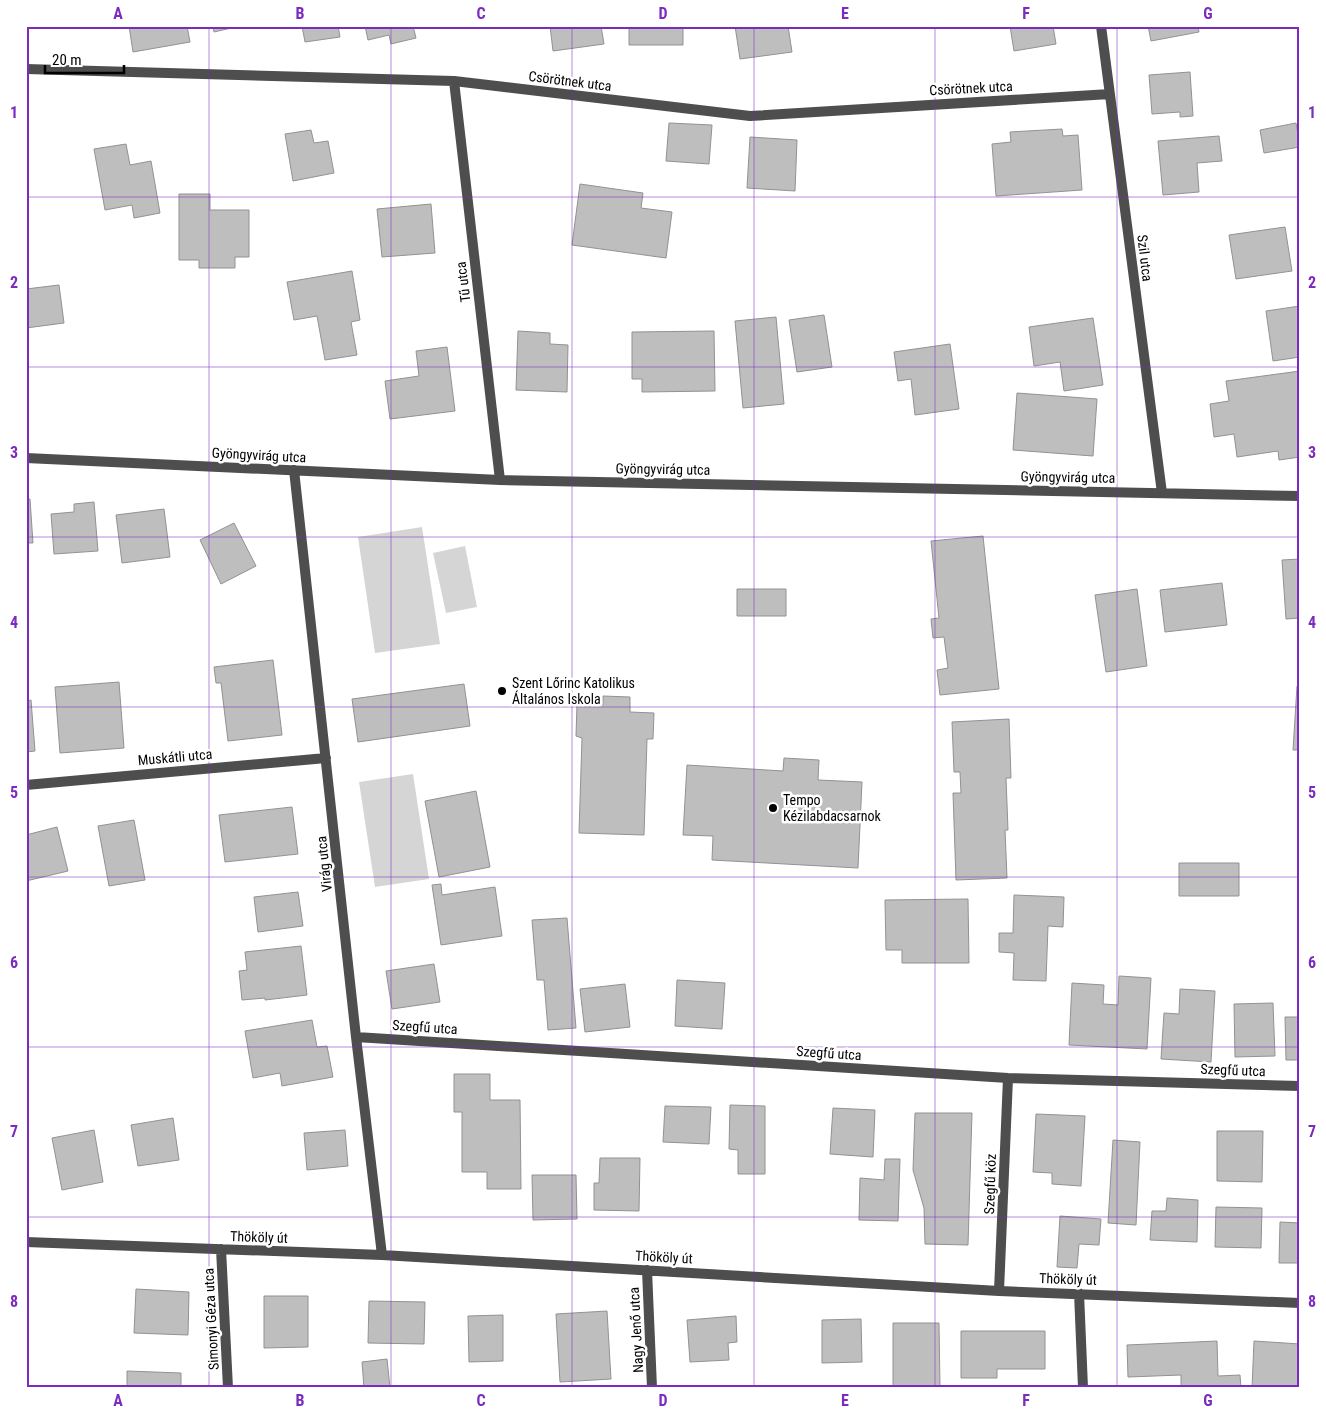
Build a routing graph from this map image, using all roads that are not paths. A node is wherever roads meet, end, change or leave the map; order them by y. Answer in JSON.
{"nodes":[{"id":1,"x":1102,"y":26,"type":"edge"},
{"id":2,"x":26,"y":69,"type":"edge"},
{"id":3,"x":454,"y":81,"type":"junction"},
{"id":4,"x":1110,"y":94,"type":"junction"},
{"id":5,"x":26,"y":458,"type":"edge"},
{"id":6,"x":294,"y":470,"type":"junction"},
{"id":7,"x":500,"y":480,"type":"junction"},
{"id":8,"x":1162,"y":493,"type":"junction"},
{"id":9,"x":1300,"y":496,"type":"edge"},
{"id":10,"x":326,"y":758,"type":"junction"},
{"id":11,"x":26,"y":785,"type":"edge"},
{"id":12,"x":356,"y":1036,"type":"junction"},
{"id":13,"x":1008,"y":1078,"type":"junction"},
{"id":14,"x":1300,"y":1086,"type":"edge"},
{"id":15,"x":26,"y":1242,"type":"edge"},
{"id":16,"x":221,"y":1249,"type":"junction"},
{"id":17,"x":382,"y":1255,"type":"junction"},
{"id":18,"x":647,"y":1270,"type":"junction"},
{"id":19,"x":999,"y":1291,"type":"junction"},
{"id":20,"x":1079,"y":1293,"type":"junction"},
{"id":21,"x":1300,"y":1303,"type":"edge"},
{"id":22,"x":228,"y":1388,"type":"edge"},
{"id":23,"x":652,"y":1388,"type":"edge"},
{"id":24,"x":1083,"y":1388,"type":"edge"}],
"edges":[{"from":1,"to":4,"type":"street","name":"Szil utca"},
{"from":2,"to":3,"type":"street","name":"Csörötnek utca"},
{"from":3,"to":4,"type":"street","name":"Csörötnek utca"},
{"from":3,"to":7,"type":"street","name":"Tű utca"},
{"from":4,"to":8,"type":"street","name":"Szil utca"},
{"from":5,"to":6,"type":"street","name":"Gyöngyvirág utca"},
{"from":6,"to":7,"type":"street","name":"Gyöngyvirág utca"},
{"from":6,"to":10,"type":"street","name":"Virág utca"},
{"from":7,"to":8,"type":"street","name":"Gyöngyvirág utca"},
{"from":8,"to":9,"type":"street","name":"Gyöngyvirág utca"},
{"from":10,"to":11,"type":"street","name":"Muskátli utca"},
{"from":10,"to":12,"type":"street","name":"Virág utca"},
{"from":12,"to":13,"type":"street","name":"Szegfű utca"},
{"from":12,"to":17,"type":"street","name":"Virág utca"},
{"from":13,"to":14,"type":"street","name":"Szegfű utca"},
{"from":13,"to":19,"type":"street","name":"Szegfű köz"},
{"from":15,"to":16,"type":"street","name":"Thököly út"},
{"from":16,"to":17,"type":"street","name":"Thököly út"},
{"from":16,"to":22,"type":"street","name":"Simonyi Géza utca"},
{"from":17,"to":18,"type":"street","name":"Thököly út"},
{"from":18,"to":19,"type":"street","name":"Thököly út"},
{"from":18,"to":23,"type":"street","name":"Nagy Jenő utca"},
{"from":19,"to":20,"type":"street","name":"Thököly út"},
{"from":20,"to":21,"type":"street","name":"Thököly út"},
{"from":20,"to":24,"type":"street"}]}
